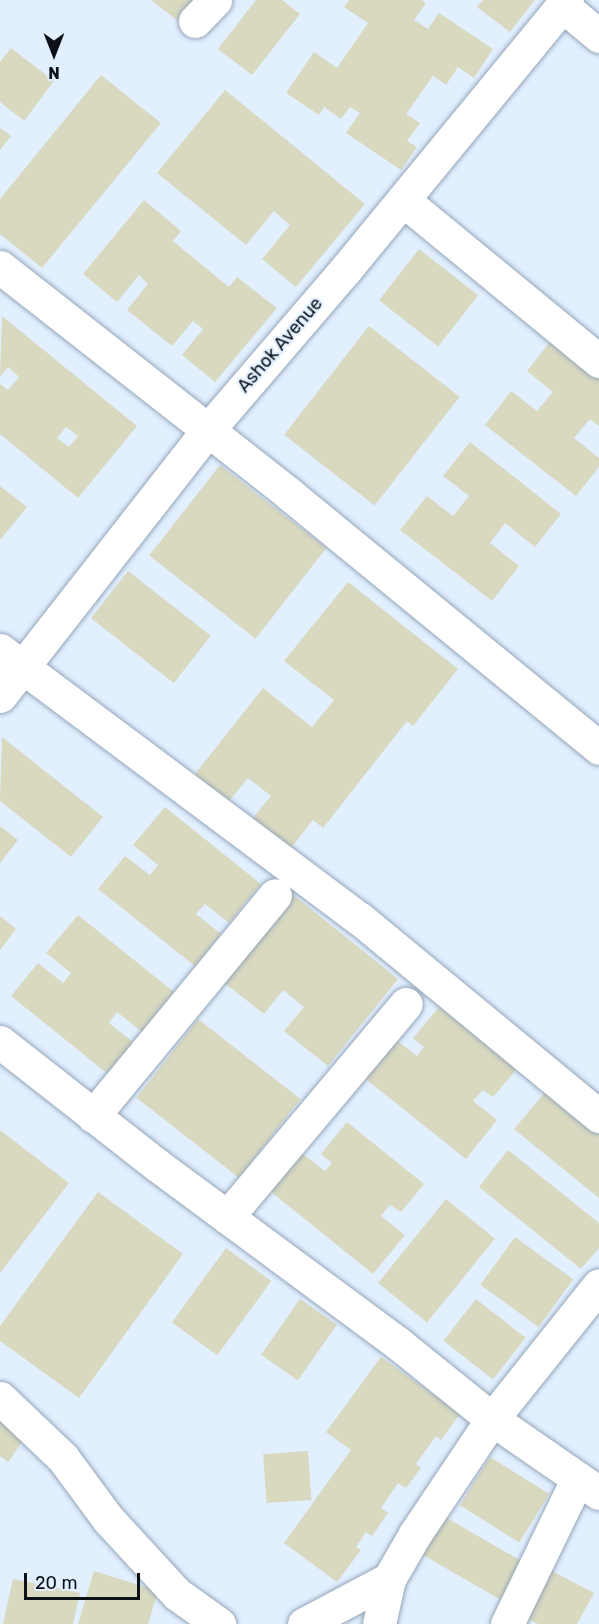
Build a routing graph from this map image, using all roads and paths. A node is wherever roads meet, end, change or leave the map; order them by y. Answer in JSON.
{"nodes":[{"id":1,"x":565,"y":3,"type":"edge"},
{"id":2,"x":599,"y":36,"type":"edge"},
{"id":3,"x":403,"y":200,"type":"junction"},
{"id":4,"x":0,"y":267,"type":"edge"},
{"id":5,"x":599,"y":361,"type":"edge"},
{"id":6,"x":208,"y":430,"type":"junction"},
{"id":7,"x":11,"y":659,"type":"edge"},
{"id":8,"x":0,"y":696,"type":"edge"},
{"id":9,"x":599,"y":748,"type":"edge"},
{"id":10,"x":275,"y":895,"type":"dead end"},
{"id":11,"x":406,"y":1004,"type":"dead end"},
{"id":12,"x":0,"y":1042,"type":"edge"},
{"id":13,"x":93,"y":1116,"type":"junction"},
{"id":14,"x":599,"y":1116,"type":"edge"},
{"id":15,"x":227,"y":1217,"type":"junction"},
{"id":16,"x":599,"y":1285,"type":"edge"},
{"id":17,"x":0,"y":1398,"type":"edge"},
{"id":18,"x":492,"y":1419,"type":"junction"},
{"id":19,"x":589,"y":1486,"type":"edge"},
{"id":20,"x":389,"y":1579,"type":"junction"},
{"id":21,"x":174,"y":1609,"type":"edge"},
{"id":22,"x":219,"y":1624,"type":"edge"},
{"id":23,"x":304,"y":1624,"type":"edge"},
{"id":24,"x":379,"y":1624,"type":"edge"},
{"id":25,"x":507,"y":1624,"type":"edge"}],
"edges":[{"from":1,"to":2,"type":"street"},
{"from":1,"to":3,"type":"street","name":"Ashok Avenue"},
{"from":3,"to":5,"type":"street"},
{"from":3,"to":6,"type":"street","name":"Ashok Avenue"},
{"from":4,"to":6,"type":"street"},
{"from":6,"to":7,"type":"street","name":"Ashok Avenue"},
{"from":6,"to":9,"type":"street"},
{"from":7,"to":8,"type":"street","name":"Ashok Avenue"},
{"from":7,"to":14,"type":"street"},
{"from":10,"to":13,"type":"street"},
{"from":11,"to":15,"type":"street"},
{"from":12,"to":13,"type":"street"},
{"from":13,"to":15,"type":"street"},
{"from":15,"to":18,"type":"street"},
{"from":16,"to":18,"type":"street"},
{"from":17,"to":21,"type":"street"},
{"from":18,"to":19,"type":"street"},
{"from":18,"to":20,"type":"street"},
{"from":19,"to":25,"type":"street"},
{"from":20,"to":23,"type":"street"},
{"from":20,"to":24,"type":"street"},
{"from":21,"to":22,"type":"street"}]}
